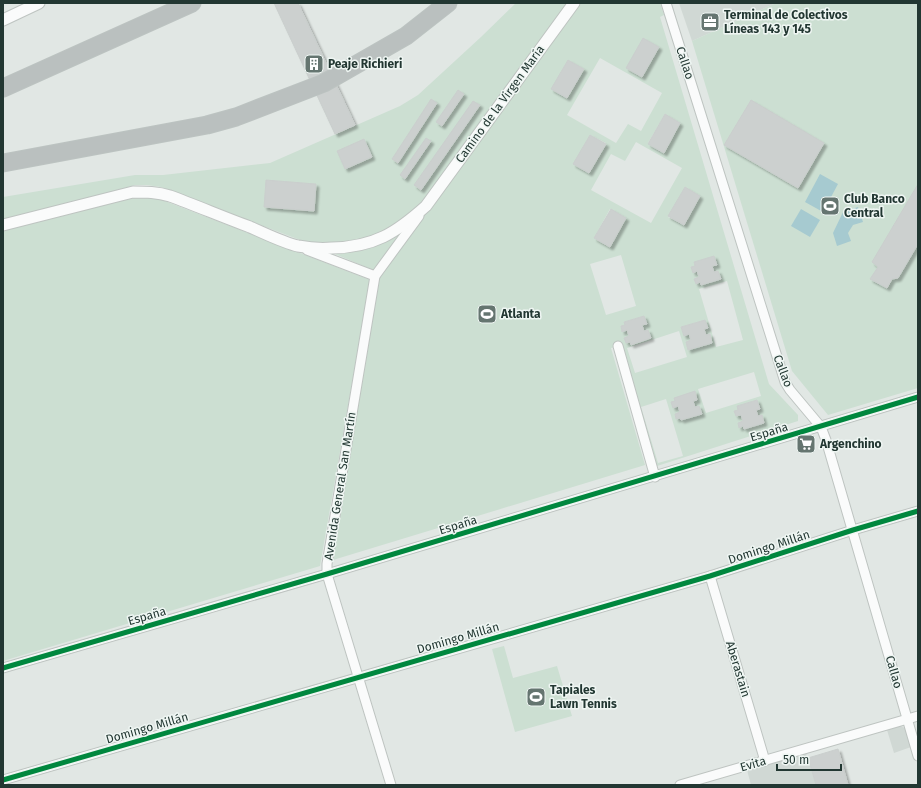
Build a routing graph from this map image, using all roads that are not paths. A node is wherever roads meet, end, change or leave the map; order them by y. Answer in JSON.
{"nodes":[{"id":1,"x":39,"y":3,"type":"edge"},
{"id":2,"x":192,"y":3,"type":"edge"},
{"id":3,"x":448,"y":3,"type":"edge"},
{"id":4,"x":574,"y":3,"type":"edge"},
{"id":5,"x":666,"y":3,"type":"edge"},
{"id":6,"x":3,"y":20,"type":"edge"},
{"id":7,"x":3,"y":88,"type":"edge"},
{"id":8,"x":3,"y":163,"type":"edge"},
{"id":9,"x":426,"y":206,"type":"junction"},
{"id":10,"x":3,"y":225,"type":"edge"},
{"id":11,"x":298,"y":246,"type":"junction"},
{"id":12,"x":375,"y":276,"type":"junction"},
{"id":13,"x":618,"y":346,"type":"dead end"},
{"id":14,"x":918,"y":397,"type":"edge"},
{"id":15,"x":821,"y":427,"type":"junction"},
{"id":16,"x":655,"y":476,"type":"junction"},
{"id":17,"x":918,"y":511,"type":"edge"},
{"id":18,"x":853,"y":530,"type":"junction"},
{"id":19,"x":327,"y":574,"type":"junction"},
{"id":20,"x":710,"y":576,"type":"junction"},
{"id":21,"x":3,"y":668,"type":"edge"},
{"id":22,"x":359,"y":677,"type":"junction"},
{"id":23,"x":918,"y":716,"type":"edge"},
{"id":24,"x":907,"y":720,"type":"junction"},
{"id":25,"x":918,"y":756,"type":"edge"},
{"id":26,"x":765,"y":761,"type":"junction"},
{"id":27,"x":3,"y":780,"type":"edge"},
{"id":28,"x":391,"y":785,"type":"edge"},
{"id":29,"x":680,"y":785,"type":"edge"}],
"edges":[{"from":1,"to":6,"type":"street"},
{"from":2,"to":7,"type":"highway"},
{"from":3,"to":8,"type":"highway"},
{"from":4,"to":9,"type":"street","name":"Camino de la Virgen María"},
{"from":5,"to":15,"type":"street","name":"Callao"},
{"from":9,"to":11,"type":"street","name":"Camino de la Virgen María"},
{"from":9,"to":12,"type":"street","name":"Camino de la Virgen María"},
{"from":10,"to":11,"type":"street","name":"Camino de la Virgen María"},
{"from":11,"to":12,"type":"street","name":"Camino de la Virgen María"},
{"from":12,"to":19,"type":"street","name":"Avenida General San Martín"},
{"from":13,"to":16,"type":"street"},
{"from":14,"to":15,"type":"street","name":"España"},
{"from":15,"to":16,"type":"street","name":"España"},
{"from":15,"to":18,"type":"street","name":"Callao"},
{"from":16,"to":19,"type":"street","name":"España"},
{"from":17,"to":18,"type":"street","name":"Domingo Millán"},
{"from":18,"to":20,"type":"street","name":"Domingo Millán"},
{"from":18,"to":24,"type":"street","name":"Callao"},
{"from":19,"to":21,"type":"street","name":"España"},
{"from":19,"to":22,"type":"street","name":"Avenida General San Martín"},
{"from":20,"to":22,"type":"street","name":"Domingo Millán"},
{"from":20,"to":26,"type":"street","name":"Aberastain"},
{"from":22,"to":27,"type":"street","name":"Domingo Millán"},
{"from":22,"to":28,"type":"street","name":"Avenida General San Martín"},
{"from":23,"to":24,"type":"street","name":"Evita"},
{"from":24,"to":25,"type":"street","name":"Callao"},
{"from":24,"to":26,"type":"street","name":"Evita"},
{"from":26,"to":29,"type":"street","name":"Evita"}]}
